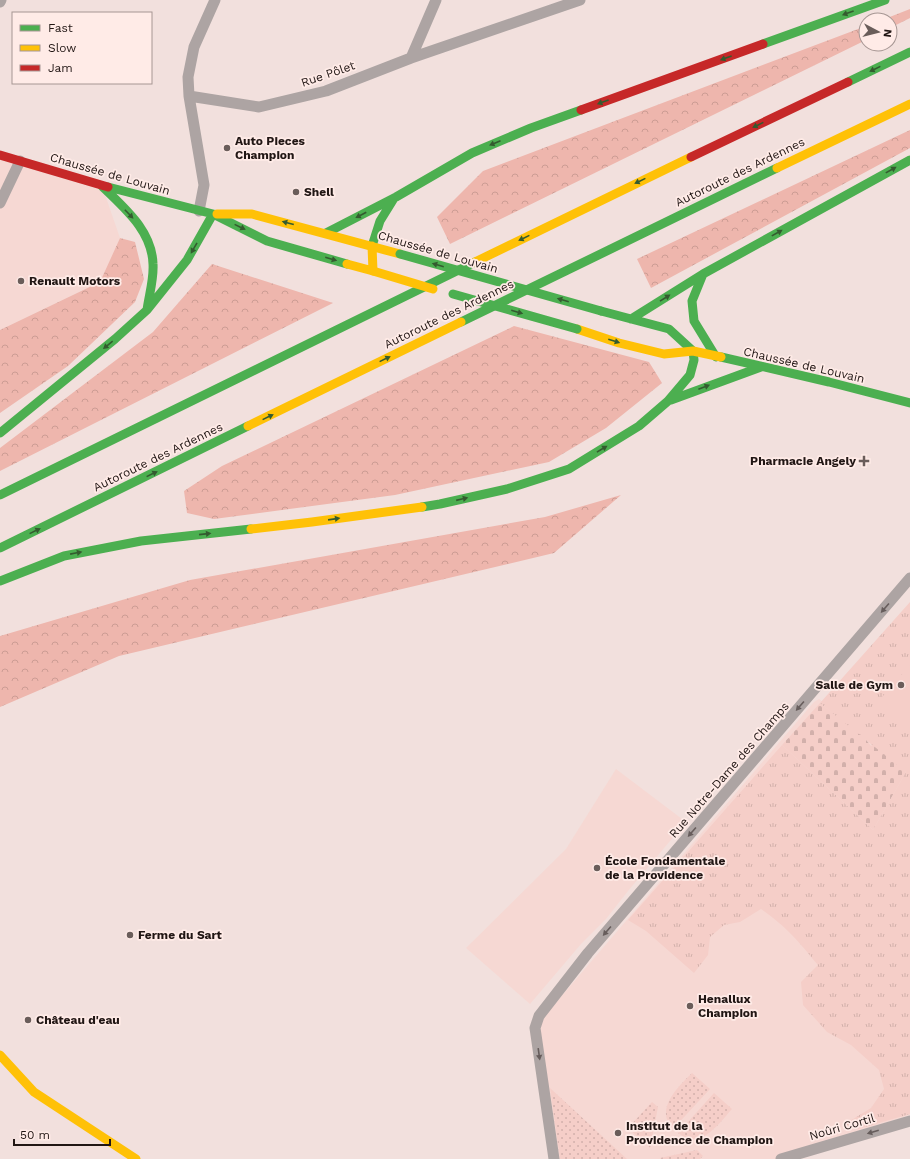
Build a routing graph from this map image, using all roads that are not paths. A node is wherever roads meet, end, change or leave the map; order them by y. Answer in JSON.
{"nodes":[{"id":1,"x":215,"y":0,"type":"edge"},
{"id":2,"x":436,"y":0,"type":"edge"},
{"id":3,"x":580,"y":0,"type":"edge"},
{"id":4,"x":884,"y":0,"type":"edge"},
{"id":5,"x":910,"y":52,"type":"edge"},
{"id":6,"x":411,"y":58,"type":"junction"},
{"id":7,"x":190,"y":96,"type":"junction"},
{"id":8,"x":910,"y":104,"type":"edge"},
{"id":9,"x":0,"y":155,"type":"edge"},
{"id":10,"x":910,"y":160,"type":"edge"},
{"id":11,"x":20,"y":161,"type":"junction"},
{"id":12,"x":102,"y":186,"type":"junction"},
{"id":13,"x":396,"y":197,"type":"junction"},
{"id":14,"x":0,"y":203,"type":"edge"},
{"id":15,"x":199,"y":211,"type":"junction"},
{"id":16,"x":213,"y":214,"type":"junction"},
{"id":17,"x":326,"y":234,"type":"junction"},
{"id":18,"x":372,"y":246,"type":"junction"},
{"id":19,"x":373,"y":271,"type":"junction"},
{"id":20,"x":704,"y":274,"type":"junction"},
{"id":21,"x":147,"y":310,"type":"junction"},
{"id":22,"x":631,"y":319,"type":"junction"},
{"id":23,"x":620,"y":324,"type":"dead end"},
{"id":24,"x":599,"y":328,"type":"dead end"},
{"id":25,"x":577,"y":329,"type":"junction"},
{"id":26,"x":693,"y":351,"type":"junction"},
{"id":27,"x":716,"y":357,"type":"junction"},
{"id":28,"x":761,"y":367,"type":"junction"},
{"id":29,"x":668,"y":401,"type":"junction"},
{"id":30,"x":910,"y":403,"type":"edge"},
{"id":31,"x":0,"y":433,"type":"edge"},
{"id":32,"x":0,"y":495,"type":"edge"},
{"id":33,"x":0,"y":548,"type":"edge"},
{"id":34,"x":910,"y":578,"type":"edge"},
{"id":35,"x":0,"y":580,"type":"edge"},
{"id":36,"x":0,"y":1055,"type":"edge"},
{"id":37,"x":910,"y":1121,"type":"edge"},
{"id":38,"x":136,"y":1159,"type":"edge"},
{"id":39,"x":554,"y":1159,"type":"edge"},
{"id":40,"x":781,"y":1159,"type":"edge"}],
"edges":[{"from":1,"to":7,"type":"street"},
{"from":2,"to":6,"type":"street"},
{"from":3,"to":6,"type":"street","name":"Rue Pôlet"},
{"from":4,"to":13,"type":"main road","one_way":true},
{"from":5,"to":32,"type":"main road","one_way":true},
{"from":6,"to":7,"type":"street","name":"Rue Pôlet"},
{"from":7,"to":15,"type":"street"},
{"from":33,"to":8,"type":"main road","name":"Autoroute des Ardennes","one_way":true},
{"from":9,"to":11,"type":"main road","name":"Chaussée de Louvain"},
{"from":20,"to":10,"type":"main road","one_way":true},
{"from":11,"to":12,"type":"main road","name":"Chaussée de Louvain"},
{"from":11,"to":14,"type":"street"},
{"from":12,"to":15,"type":"main road","name":"Chaussée de Louvain"},
{"from":12,"to":21,"type":"main road","one_way":true},
{"from":13,"to":17,"type":"main road","one_way":true},
{"from":13,"to":18,"type":"main road"},
{"from":15,"to":16,"type":"main road","name":"Chaussée de Louvain"},
{"from":17,"to":16,"type":"main road","name":"Chaussée de Louvain","one_way":true},
{"from":16,"to":19,"type":"main road","name":"Chaussée de Louvain","one_way":true},
{"from":16,"to":21,"type":"main road","one_way":true},
{"from":17,"to":18,"type":"main road","name":"Chaussée de Louvain"},
{"from":18,"to":19,"type":"main road"},
{"from":22,"to":18,"type":"main road","name":"Chaussée de Louvain","one_way":true,"bridge":true},
{"from":19,"to":25,"type":"main road","name":"Chaussée de Louvain","one_way":true,"bridge":true},
{"from":22,"to":20,"type":"main road","one_way":true},
{"from":20,"to":27,"type":"main road"},
{"from":21,"to":31,"type":"main road","one_way":true},
{"from":22,"to":23,"type":"main road"},
{"from":22,"to":26,"type":"main road","name":"Chaussée de Louvain"},
{"from":24,"to":25,"type":"main road"},
{"from":25,"to":26,"type":"main road","name":"Chaussée de Louvain","one_way":true},
{"from":26,"to":27,"type":"main road","name":"Chaussée de Louvain"},
{"from":26,"to":29,"type":"main road"},
{"from":27,"to":28,"type":"main road","name":"Chaussée de Louvain"},
{"from":29,"to":28,"type":"main road","one_way":true},
{"from":28,"to":30,"type":"main road","name":"Chaussée de Louvain"},
{"from":35,"to":29,"type":"main road","one_way":true},
{"from":34,"to":39,"type":"street","name":"Rue Notre-Dame des Champs","one_way":true},
{"from":36,"to":38,"type":"main road"},
{"from":37,"to":40,"type":"street","name":"Noûri Cortil","one_way":true}]}
